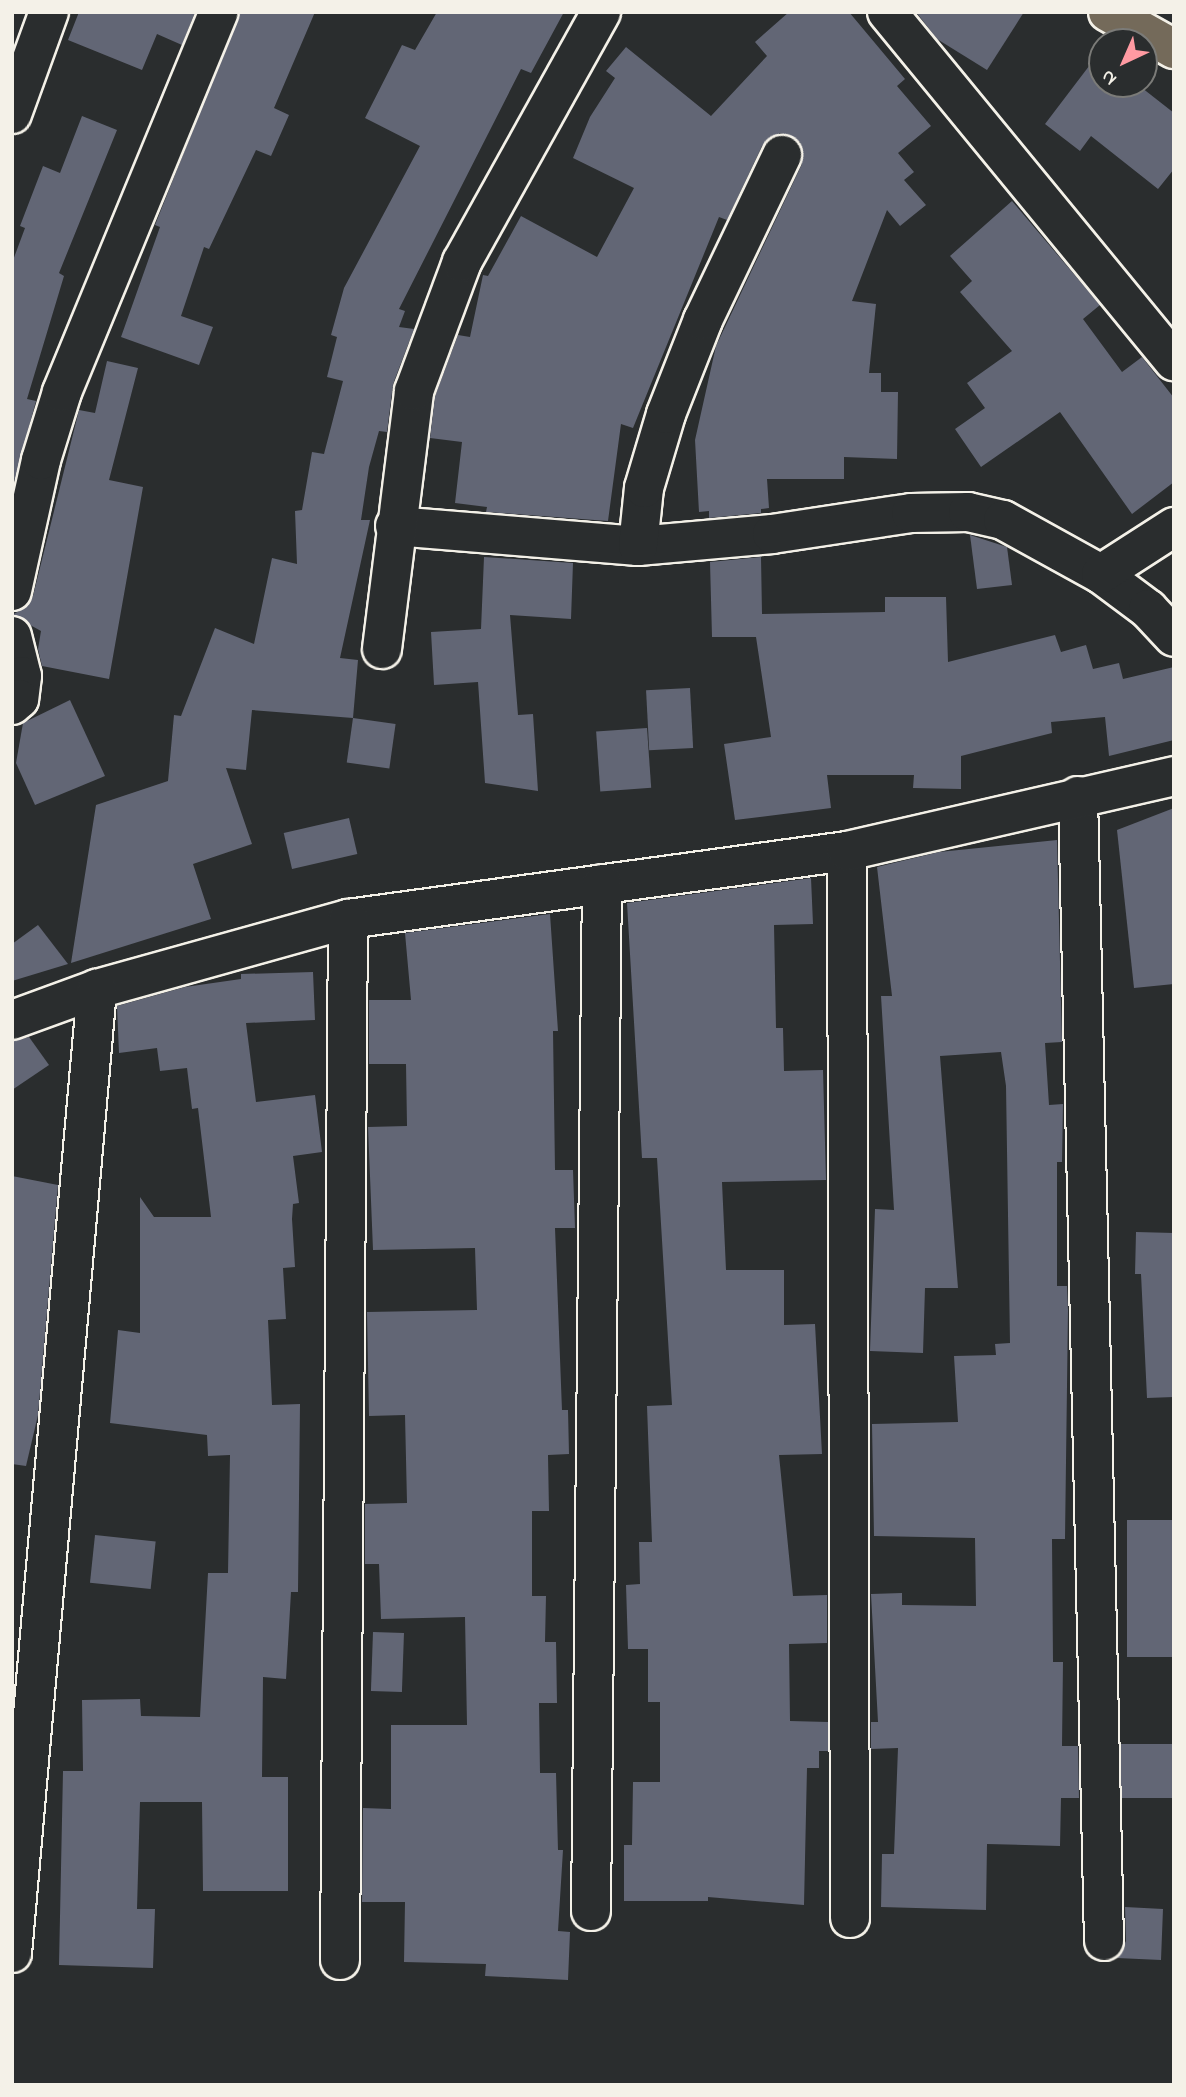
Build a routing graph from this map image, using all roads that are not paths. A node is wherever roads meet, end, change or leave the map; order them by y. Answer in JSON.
{"nodes":[{"id":1,"x":49,"y":12,"type":"edge"},
{"id":2,"x":219,"y":12,"type":"edge"},
{"id":3,"x":601,"y":12,"type":"edge"},
{"id":4,"x":887,"y":12,"type":"edge"},
{"id":5,"x":1108,"y":12,"type":"edge"},
{"id":6,"x":1174,"y":49,"type":"edge"},
{"id":7,"x":12,"y":114,"type":"edge"},
{"id":8,"x":782,"y":155,"type":"dead end"},
{"id":9,"x":1174,"y":361,"type":"edge"},
{"id":10,"x":395,"y":526,"type":"junction"},
{"id":11,"x":1174,"y":527,"type":"edge"},
{"id":12,"x":638,"y":546,"type":"junction"},
{"id":13,"x":1101,"y":574,"type":"junction"},
{"id":14,"x":12,"y":591,"type":"edge"},
{"id":15,"x":12,"y":636,"type":"edge"},
{"id":16,"x":1174,"y":637,"type":"edge"},
{"id":17,"x":382,"y":649,"type":"dead end"},
{"id":18,"x":12,"y":705,"type":"edge"},
{"id":19,"x":1174,"y":776,"type":"edge"},
{"id":20,"x":1078,"y":796,"type":"junction"},
{"id":21,"x":847,"y":851,"type":"junction"},
{"id":22,"x":602,"y":884,"type":"junction"},
{"id":23,"x":348,"y":919,"type":"junction"},
{"id":24,"x":97,"y":989,"type":"junction"},
{"id":25,"x":12,"y":1020,"type":"edge"},
{"id":26,"x":590,"y":1911,"type":"dead end"},
{"id":27,"x":850,"y":1918,"type":"dead end"},
{"id":28,"x":1104,"y":1941,"type":"dead end"},
{"id":29,"x":12,"y":1953,"type":"edge"},
{"id":30,"x":340,"y":1960,"type":"dead end"}],
"edges":[{"from":1,"to":7,"type":"street"},
{"from":2,"to":14,"type":"street"},
{"from":3,"to":10,"type":"street"},
{"from":4,"to":9,"type":"street"},
{"from":5,"to":6,"type":"highway"},
{"from":8,"to":12,"type":"street"},
{"from":10,"to":12,"type":"street"},
{"from":10,"to":17,"type":"street"},
{"from":11,"to":13,"type":"street"},
{"from":12,"to":13,"type":"street"},
{"from":13,"to":16,"type":"street"},
{"from":15,"to":18,"type":"street"},
{"from":19,"to":20,"type":"street"},
{"from":20,"to":21,"type":"street"},
{"from":20,"to":28,"type":"street"},
{"from":21,"to":22,"type":"street"},
{"from":21,"to":27,"type":"street"},
{"from":22,"to":23,"type":"street"},
{"from":22,"to":26,"type":"street"},
{"from":23,"to":24,"type":"street"},
{"from":23,"to":30,"type":"street"},
{"from":24,"to":25,"type":"street"},
{"from":24,"to":29,"type":"street"}]}
